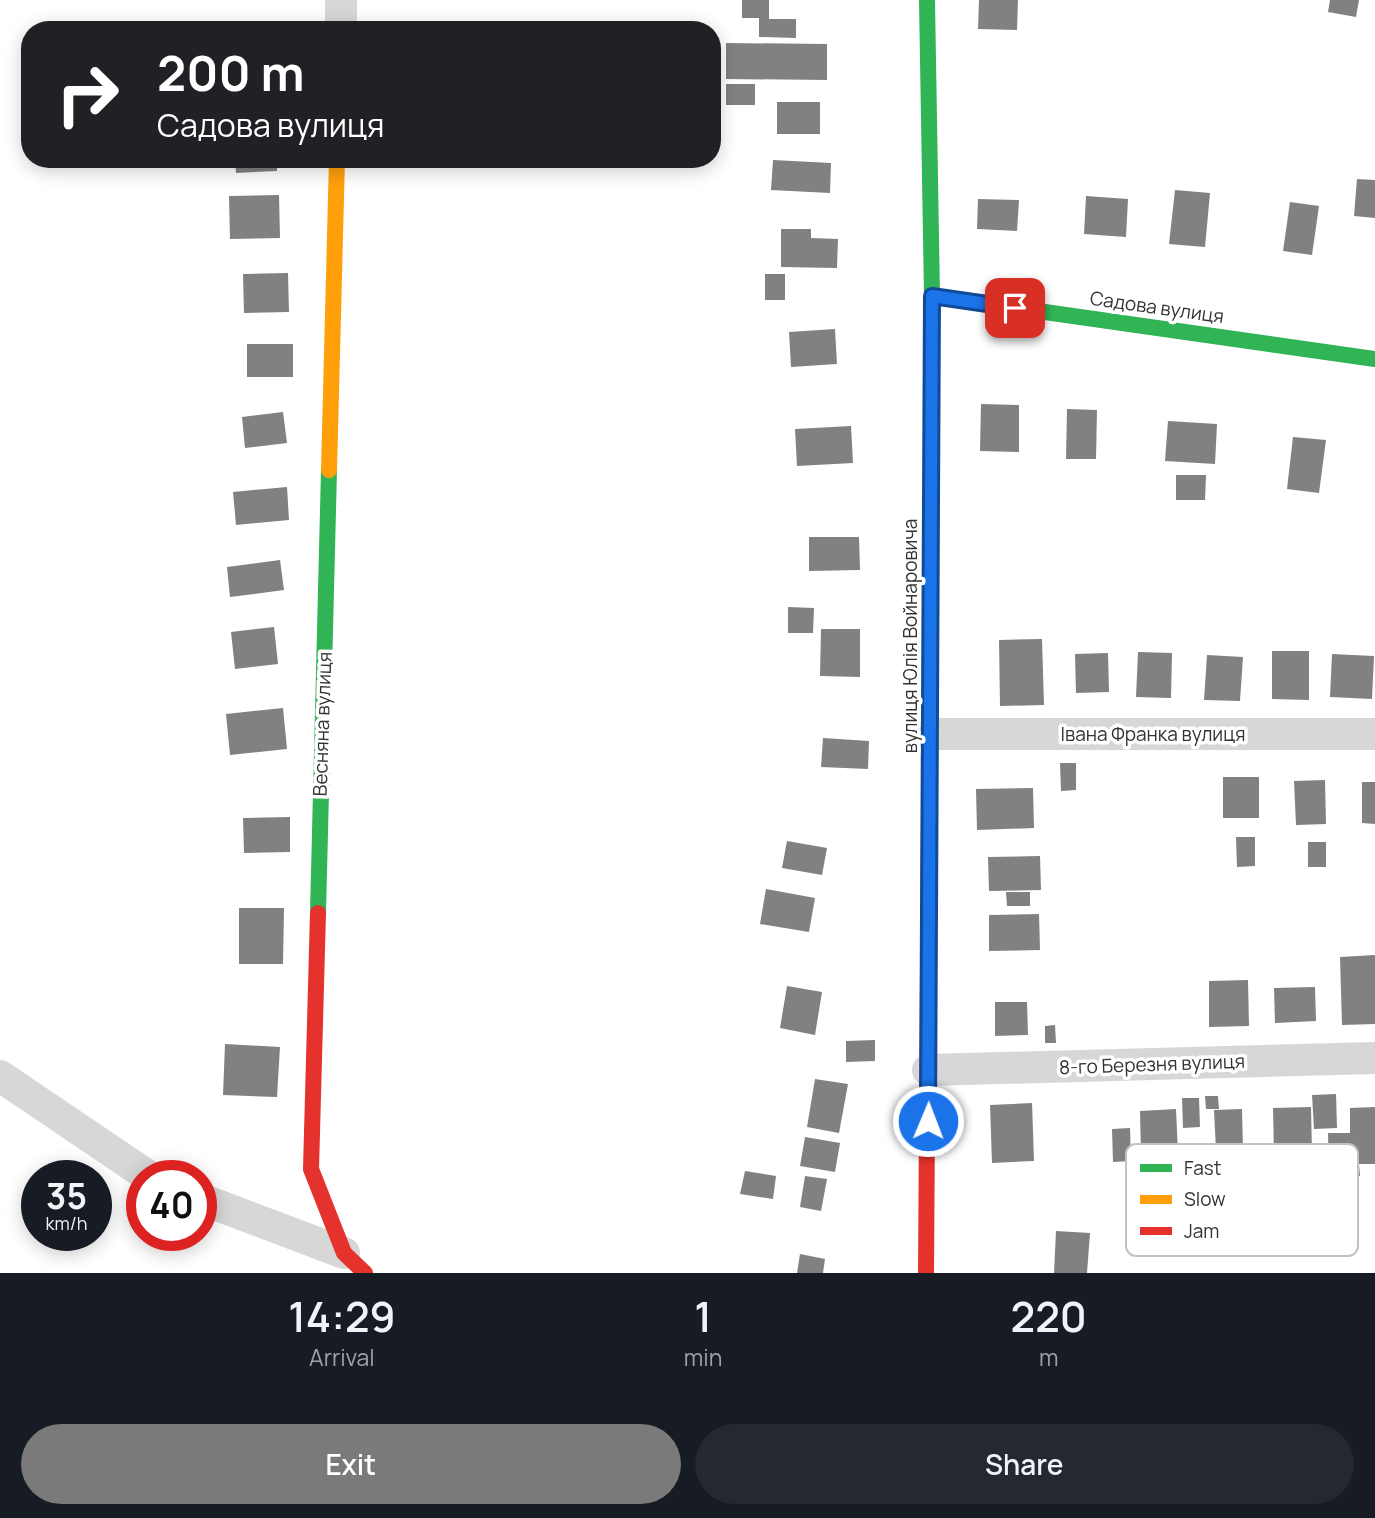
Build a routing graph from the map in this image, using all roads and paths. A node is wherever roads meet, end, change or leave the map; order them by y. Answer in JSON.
{"nodes":[{"id":1,"x":341,"y":0,"type":"edge"},
{"id":2,"x":927,"y":0,"type":"edge"},
{"id":3,"x":341,"y":21,"type":"edge"},
{"id":4,"x":337,"y":168,"type":"edge"},
{"id":5,"x":932,"y":296,"type":"junction"},
{"id":6,"x":1375,"y":359,"type":"edge"},
{"id":7,"x":930,"y":734,"type":"junction"},
{"id":8,"x":1375,"y":734,"type":"edge"},
{"id":9,"x":1375,"y":1058,"type":"edge"},
{"id":10,"x":928,"y":1070,"type":"junction"},
{"id":11,"x":0,"y":1076,"type":"edge"},
{"id":12,"x":126,"y":1161,"type":"edge"},
{"id":13,"x":217,"y":1206,"type":"edge"},
{"id":14,"x":355,"y":1263,"type":"edge"},
{"id":15,"x":926,"y":1273,"type":"edge"}],
"edges":[{"from":1,"to":3,"type":"street"},
{"from":2,"to":5,"type":"street","name":"вулиця Юлія Войнаровича"},
{"from":4,"to":14,"type":"street","name":"Весняна вулиця"},
{"from":5,"to":6,"type":"street","name":"Садова вулиця"},
{"from":5,"to":7,"type":"street","name":"вулиця Юлія Войнаровича"},
{"from":7,"to":8,"type":"street","name":"Івана Франка вулиця"},
{"from":7,"to":10,"type":"street","name":"вулиця Юлія Войнаровича"},
{"from":9,"to":10,"type":"street","name":"8-го Березня вулиця"},
{"from":10,"to":15,"type":"street","name":"вулиця Юлія Войнаровича"},
{"from":11,"to":12,"type":"street"},
{"from":13,"to":14,"type":"street"}]}
